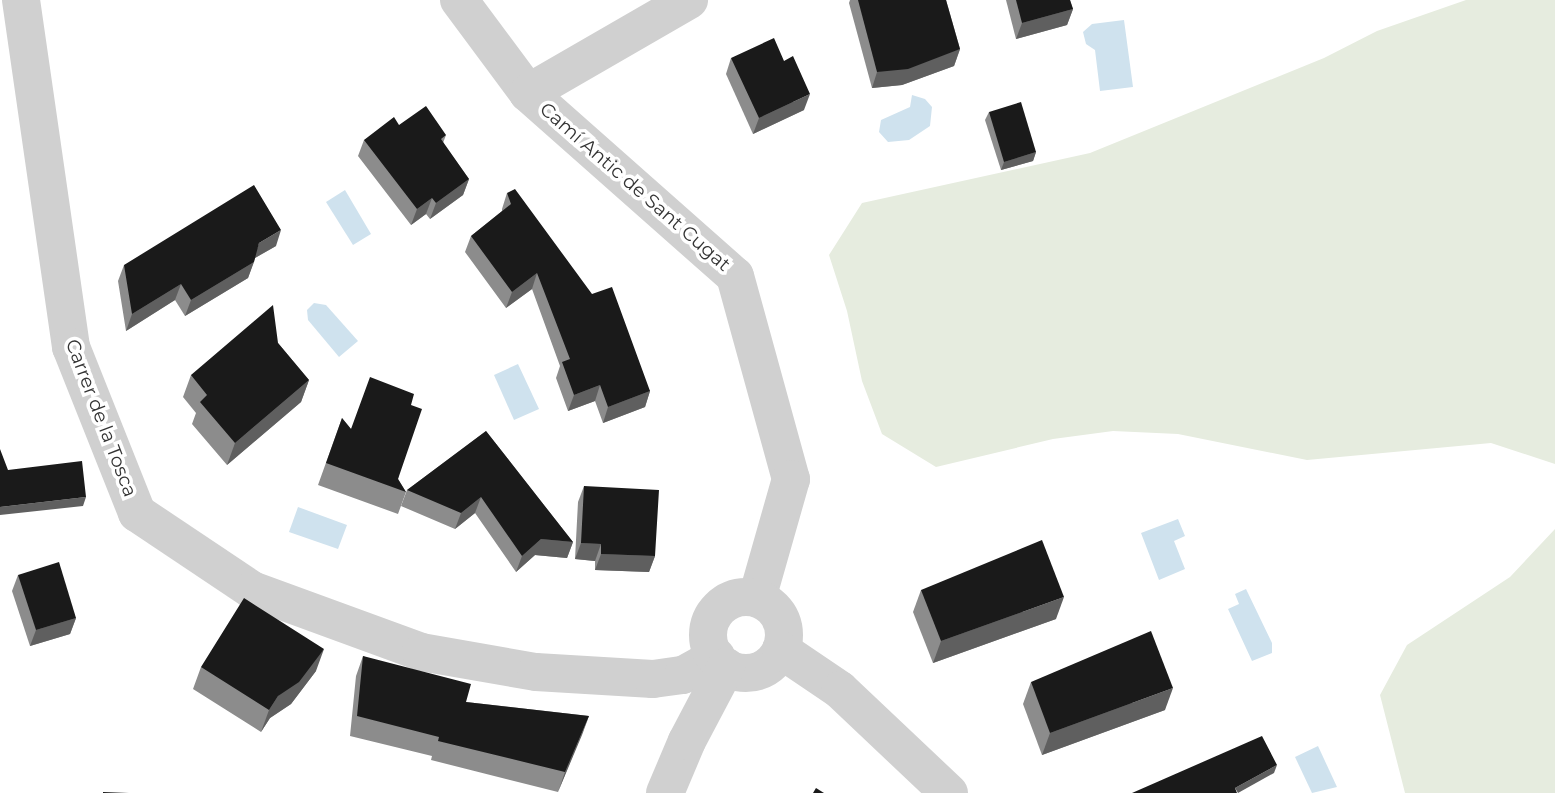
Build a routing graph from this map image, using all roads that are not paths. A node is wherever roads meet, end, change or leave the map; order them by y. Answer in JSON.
{"nodes":[{"id":1,"x":21,"y":0,"type":"edge"},
{"id":2,"x":459,"y":0,"type":"edge"},
{"id":3,"x":688,"y":0,"type":"edge"},
{"id":4,"x":528,"y":93,"type":"junction"},
{"id":5,"x":757,"y":598,"type":"junction"},
{"id":6,"x":781,"y":650,"type":"junction"},
{"id":7,"x":721,"y":662,"type":"junction"},
{"id":8,"x":665,"y":793,"type":"edge"},
{"id":9,"x":949,"y":793,"type":"edge"}],
"edges":[{"from":1,"to":7,"type":"street","name":"Carrer de la Tosca"},
{"from":2,"to":4,"type":"street","name":"Camí Antic de Sant Cugat"},
{"from":3,"to":4,"type":"street"},
{"from":4,"to":5,"type":"street","name":"Camí Antic de Sant Cugat"},
{"from":5,"to":6,"type":"street"},
{"from":5,"to":7,"type":"street"},
{"from":6,"to":7,"type":"street"},
{"from":6,"to":9,"type":"street"},
{"from":7,"to":8,"type":"street"}]}
